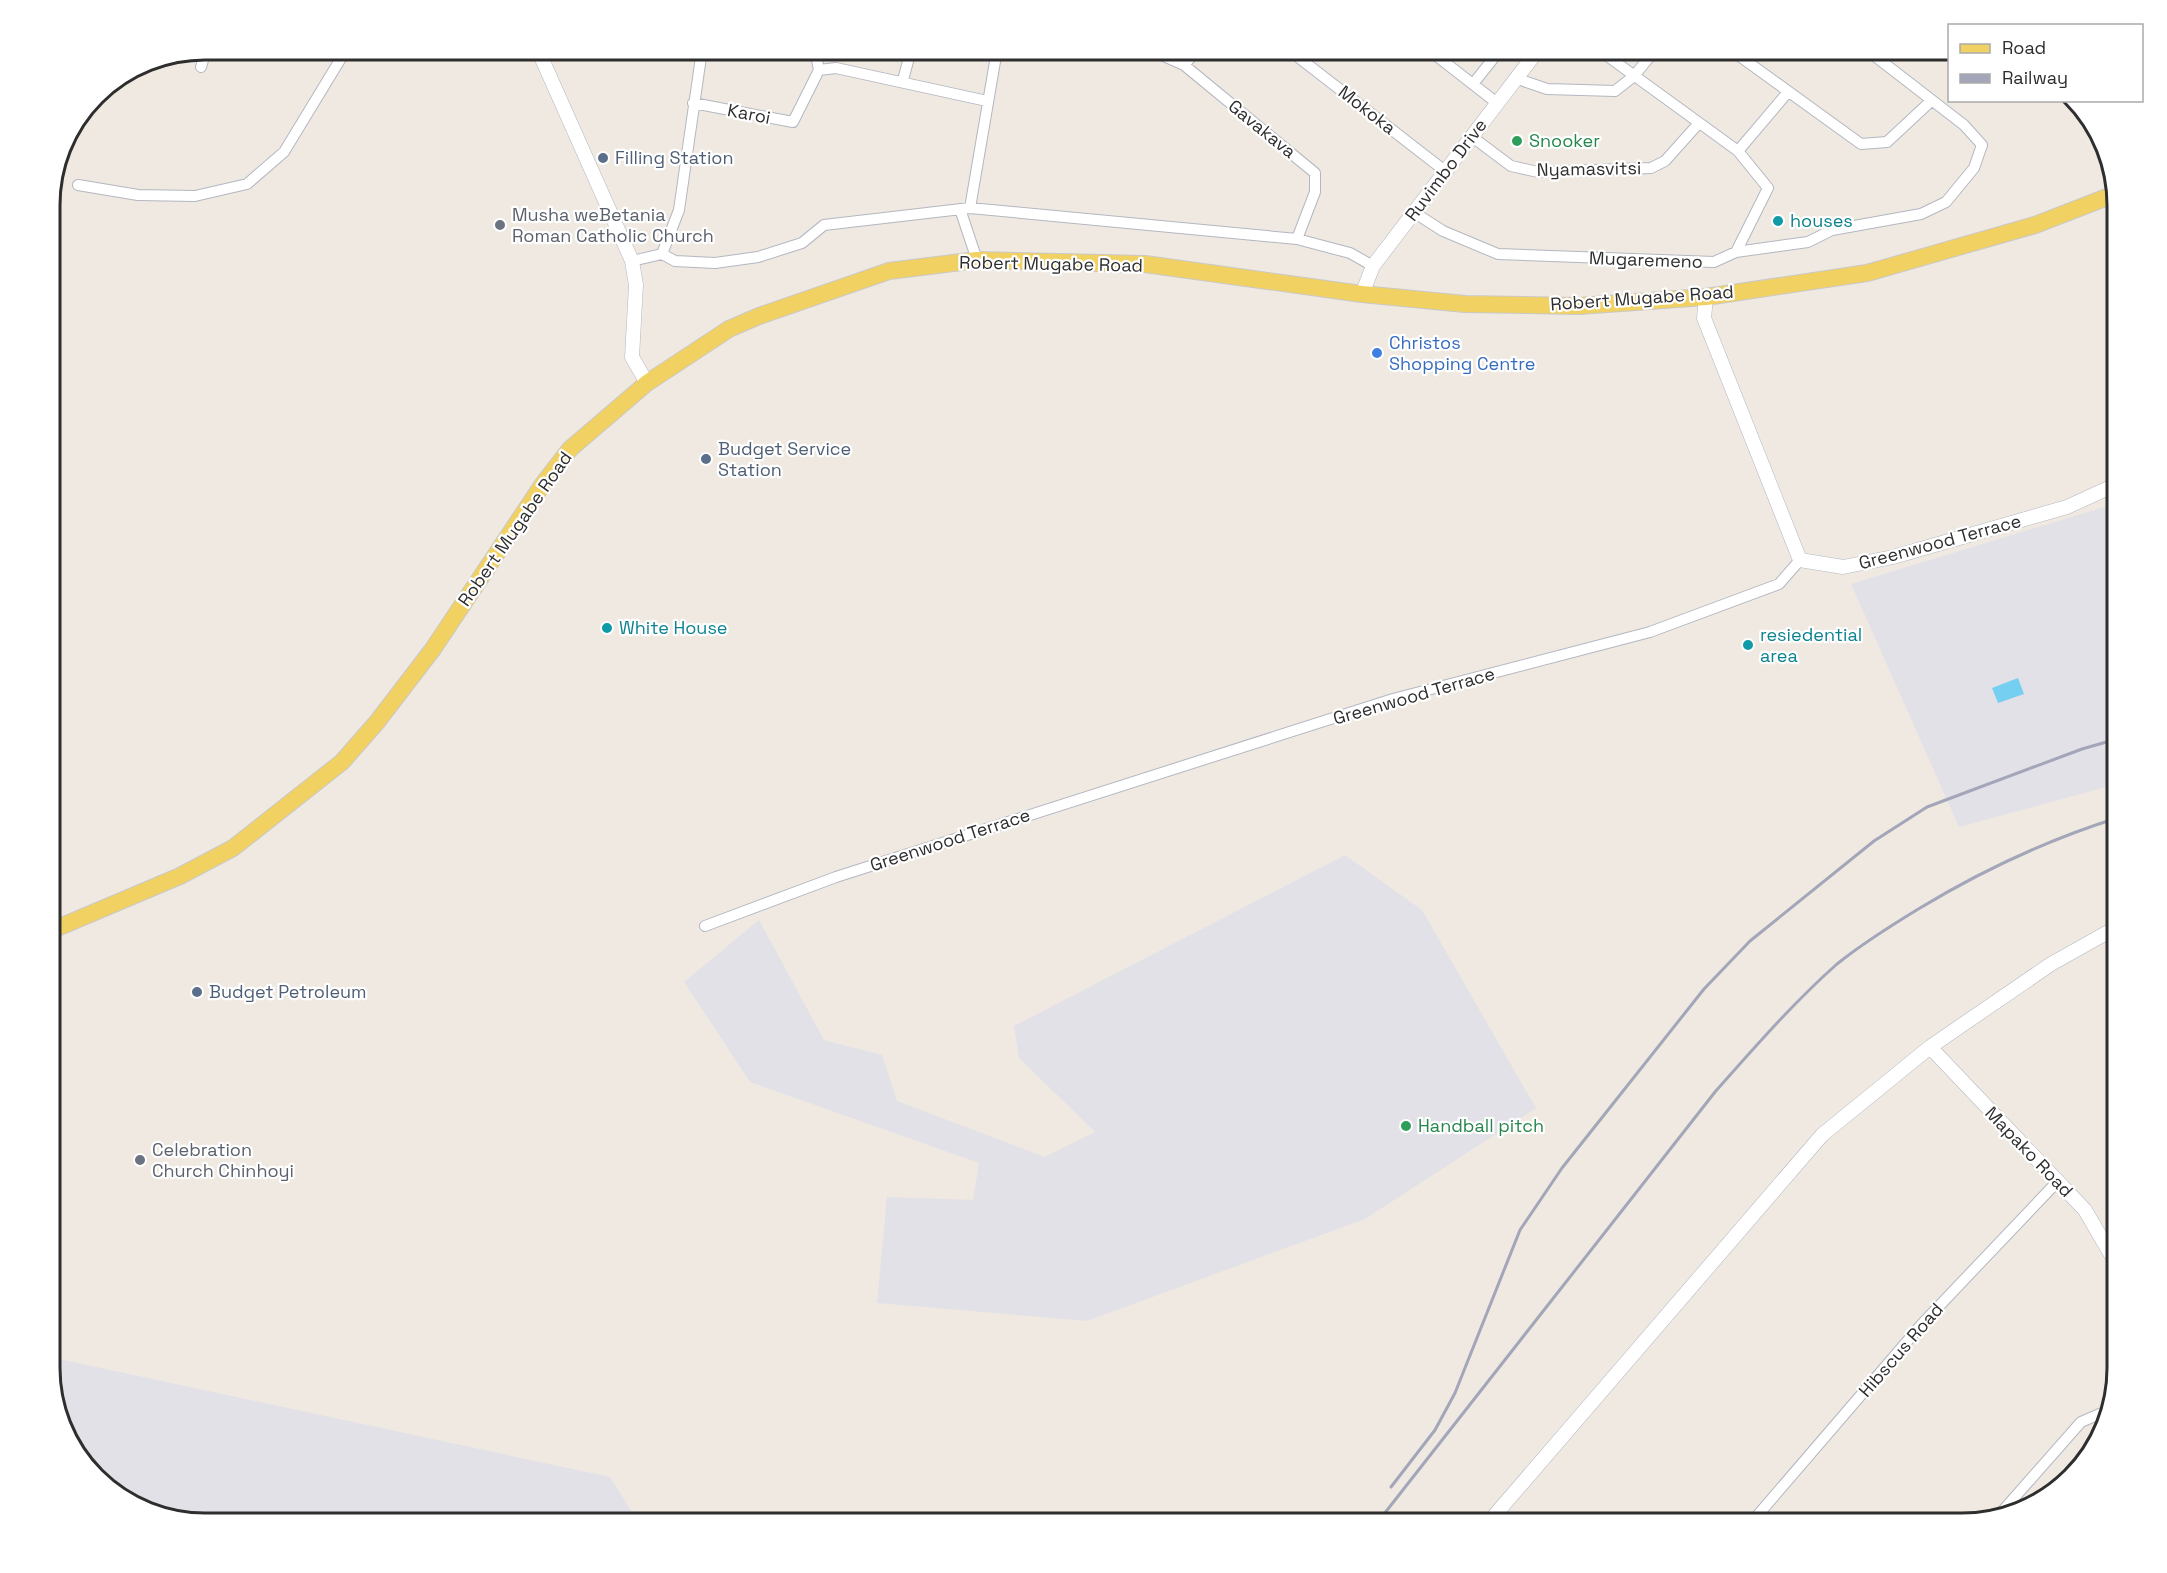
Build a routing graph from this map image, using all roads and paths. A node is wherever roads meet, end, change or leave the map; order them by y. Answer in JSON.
{"nodes":[{"id":1,"x":203,"y":60,"type":"edge"},
{"id":2,"x":340,"y":60,"type":"edge"},
{"id":3,"x":542,"y":60,"type":"edge"},
{"id":4,"x":700,"y":60,"type":"edge"},
{"id":5,"x":817,"y":60,"type":"edge"},
{"id":6,"x":908,"y":60,"type":"edge"},
{"id":7,"x":996,"y":60,"type":"edge"},
{"id":8,"x":1173,"y":60,"type":"edge"},
{"id":9,"x":1188,"y":60,"type":"edge"},
{"id":10,"x":1302,"y":60,"type":"edge"},
{"id":11,"x":1442,"y":60,"type":"edge"},
{"id":12,"x":1492,"y":60,"type":"edge"},
{"id":13,"x":1530,"y":60,"type":"edge"},
{"id":14,"x":1612,"y":60,"type":"edge"},
{"id":15,"x":1646,"y":60,"type":"edge"},
{"id":16,"x":1745,"y":60,"type":"edge"},
{"id":17,"x":1880,"y":60,"type":"edge"},
{"id":18,"x":1184,"y":65,"type":"junction"},
{"id":19,"x":201,"y":67,"type":"dead end"},
{"id":20,"x":819,"y":70,"type":"junction"},
{"id":21,"x":1634,"y":76,"type":"junction"},
{"id":22,"x":1515,"y":78,"type":"junction"},
{"id":23,"x":903,"y":80,"type":"junction"},
{"id":24,"x":1473,"y":84,"type":"junction"},
{"id":25,"x":1788,"y":92,"type":"junction"},
{"id":26,"x":987,"y":101,"type":"junction"},
{"id":27,"x":1931,"y":101,"type":"junction"},
{"id":28,"x":693,"y":103,"type":"junction"},
{"id":29,"x":1497,"y":103,"type":"junction"},
{"id":30,"x":1699,"y":123,"type":"junction"},
{"id":31,"x":1471,"y":136,"type":"junction"},
{"id":32,"x":1738,"y":151,"type":"junction"},
{"id":33,"x":1445,"y":171,"type":"junction"},
{"id":34,"x":78,"y":185,"type":"dead end"},
{"id":35,"x":2107,"y":197,"type":"edge"},
{"id":36,"x":965,"y":208,"type":"junction"},
{"id":37,"x":1415,"y":213,"type":"junction"},
{"id":38,"x":1297,"y":239,"type":"junction"},
{"id":39,"x":1736,"y":252,"type":"junction"},
{"id":40,"x":662,"y":254,"type":"junction"},
{"id":41,"x":977,"y":260,"type":"junction"},
{"id":42,"x":632,"y":261,"type":"junction"},
{"id":43,"x":1372,"y":266,"type":"junction"},
{"id":44,"x":1362,"y":294,"type":"junction"},
{"id":45,"x":1706,"y":297,"type":"junction"},
{"id":46,"x":647,"y":382,"type":"junction"},
{"id":47,"x":2107,"y":489,"type":"edge"},
{"id":48,"x":1800,"y":560,"type":"junction"},
{"id":49,"x":705,"y":926,"type":"dead end"},
{"id":50,"x":60,"y":927,"type":"edge"},
{"id":51,"x":2107,"y":933,"type":"edge"},
{"id":52,"x":1930,"y":1047,"type":"junction"},
{"id":53,"x":2057,"y":1182,"type":"junction"},
{"id":54,"x":2107,"y":1247,"type":"edge"},
{"id":55,"x":2099,"y":1414,"type":"edge"},
{"id":56,"x":2008,"y":1505,"type":"edge"},
{"id":57,"x":1497,"y":1513,"type":"edge"},
{"id":58,"x":1760,"y":1513,"type":"edge"}],
"edges":[{"from":1,"to":19,"type":"street"},
{"from":2,"to":34,"type":"street"},
{"from":3,"to":42,"type":"street"},
{"from":4,"to":28,"type":"street"},
{"from":5,"to":20,"type":"street"},
{"from":6,"to":23,"type":"street"},
{"from":7,"to":26,"type":"street"},
{"from":8,"to":18,"type":"street","name":"Gavakava"},
{"from":9,"to":18,"type":"street"},
{"from":10,"to":33,"type":"street","name":"Mokoka"},
{"from":11,"to":24,"type":"street"},
{"from":12,"to":24,"type":"street"},
{"from":13,"to":22,"type":"street","name":"Ruvimbo Drive"},
{"from":14,"to":21,"type":"street"},
{"from":15,"to":21,"type":"street"},
{"from":16,"to":25,"type":"street"},
{"from":17,"to":27,"type":"street","name":"Mugaremeno"},
{"from":18,"to":38,"type":"street","name":"Gavakava"},
{"from":20,"to":23,"type":"street"},
{"from":20,"to":28,"type":"street","name":"Karoi"},
{"from":21,"to":22,"type":"street"},
{"from":21,"to":30,"type":"street"},
{"from":22,"to":29,"type":"street","name":"Ruvimbo Drive"},
{"from":23,"to":26,"type":"street"},
{"from":24,"to":29,"type":"street"},
{"from":25,"to":27,"type":"street"},
{"from":25,"to":32,"type":"street"},
{"from":26,"to":36,"type":"street"},
{"from":27,"to":39,"type":"street","name":"Mugaremeno"},
{"from":28,"to":40,"type":"street"},
{"from":29,"to":31,"type":"street","name":"Ruvimbo Drive"},
{"from":30,"to":31,"type":"street","name":"Nyamasvitsi"},
{"from":30,"to":32,"type":"street"},
{"from":31,"to":33,"type":"street","name":"Ruvimbo Drive"},
{"from":32,"to":39,"type":"street"},
{"from":33,"to":37,"type":"street","name":"Ruvimbo Drive"},
{"from":35,"to":45,"type":"main road","name":"Robert Mugabe Road"},
{"from":36,"to":38,"type":"street"},
{"from":36,"to":40,"type":"street"},
{"from":36,"to":41,"type":"street"},
{"from":37,"to":39,"type":"street","name":"Mugaremeno"},
{"from":37,"to":43,"type":"street","name":"Ruvimbo Drive"},
{"from":38,"to":43,"type":"street"},
{"from":40,"to":42,"type":"street"},
{"from":41,"to":44,"type":"main road","name":"Robert Mugabe Road"},
{"from":41,"to":46,"type":"main road","name":"Robert Mugabe Road"},
{"from":42,"to":46,"type":"street"},
{"from":43,"to":44,"type":"street","name":"Ruvimbo Drive"},
{"from":44,"to":45,"type":"main road","name":"Robert Mugabe Road"},
{"from":45,"to":48,"type":"street"},
{"from":46,"to":50,"type":"main road","name":"Robert Mugabe Road"},
{"from":47,"to":48,"type":"street","name":"Greenwood Terrace"},
{"from":48,"to":49,"type":"street","name":"Greenwood Terrace"},
{"from":51,"to":52,"type":"street"},
{"from":52,"to":53,"type":"street","name":"Mapako Road"},
{"from":52,"to":57,"type":"street"},
{"from":53,"to":54,"type":"street","name":"Mapako Road"},
{"from":53,"to":58,"type":"street","name":"Hibscus Road"},
{"from":55,"to":56,"type":"street"}]}
